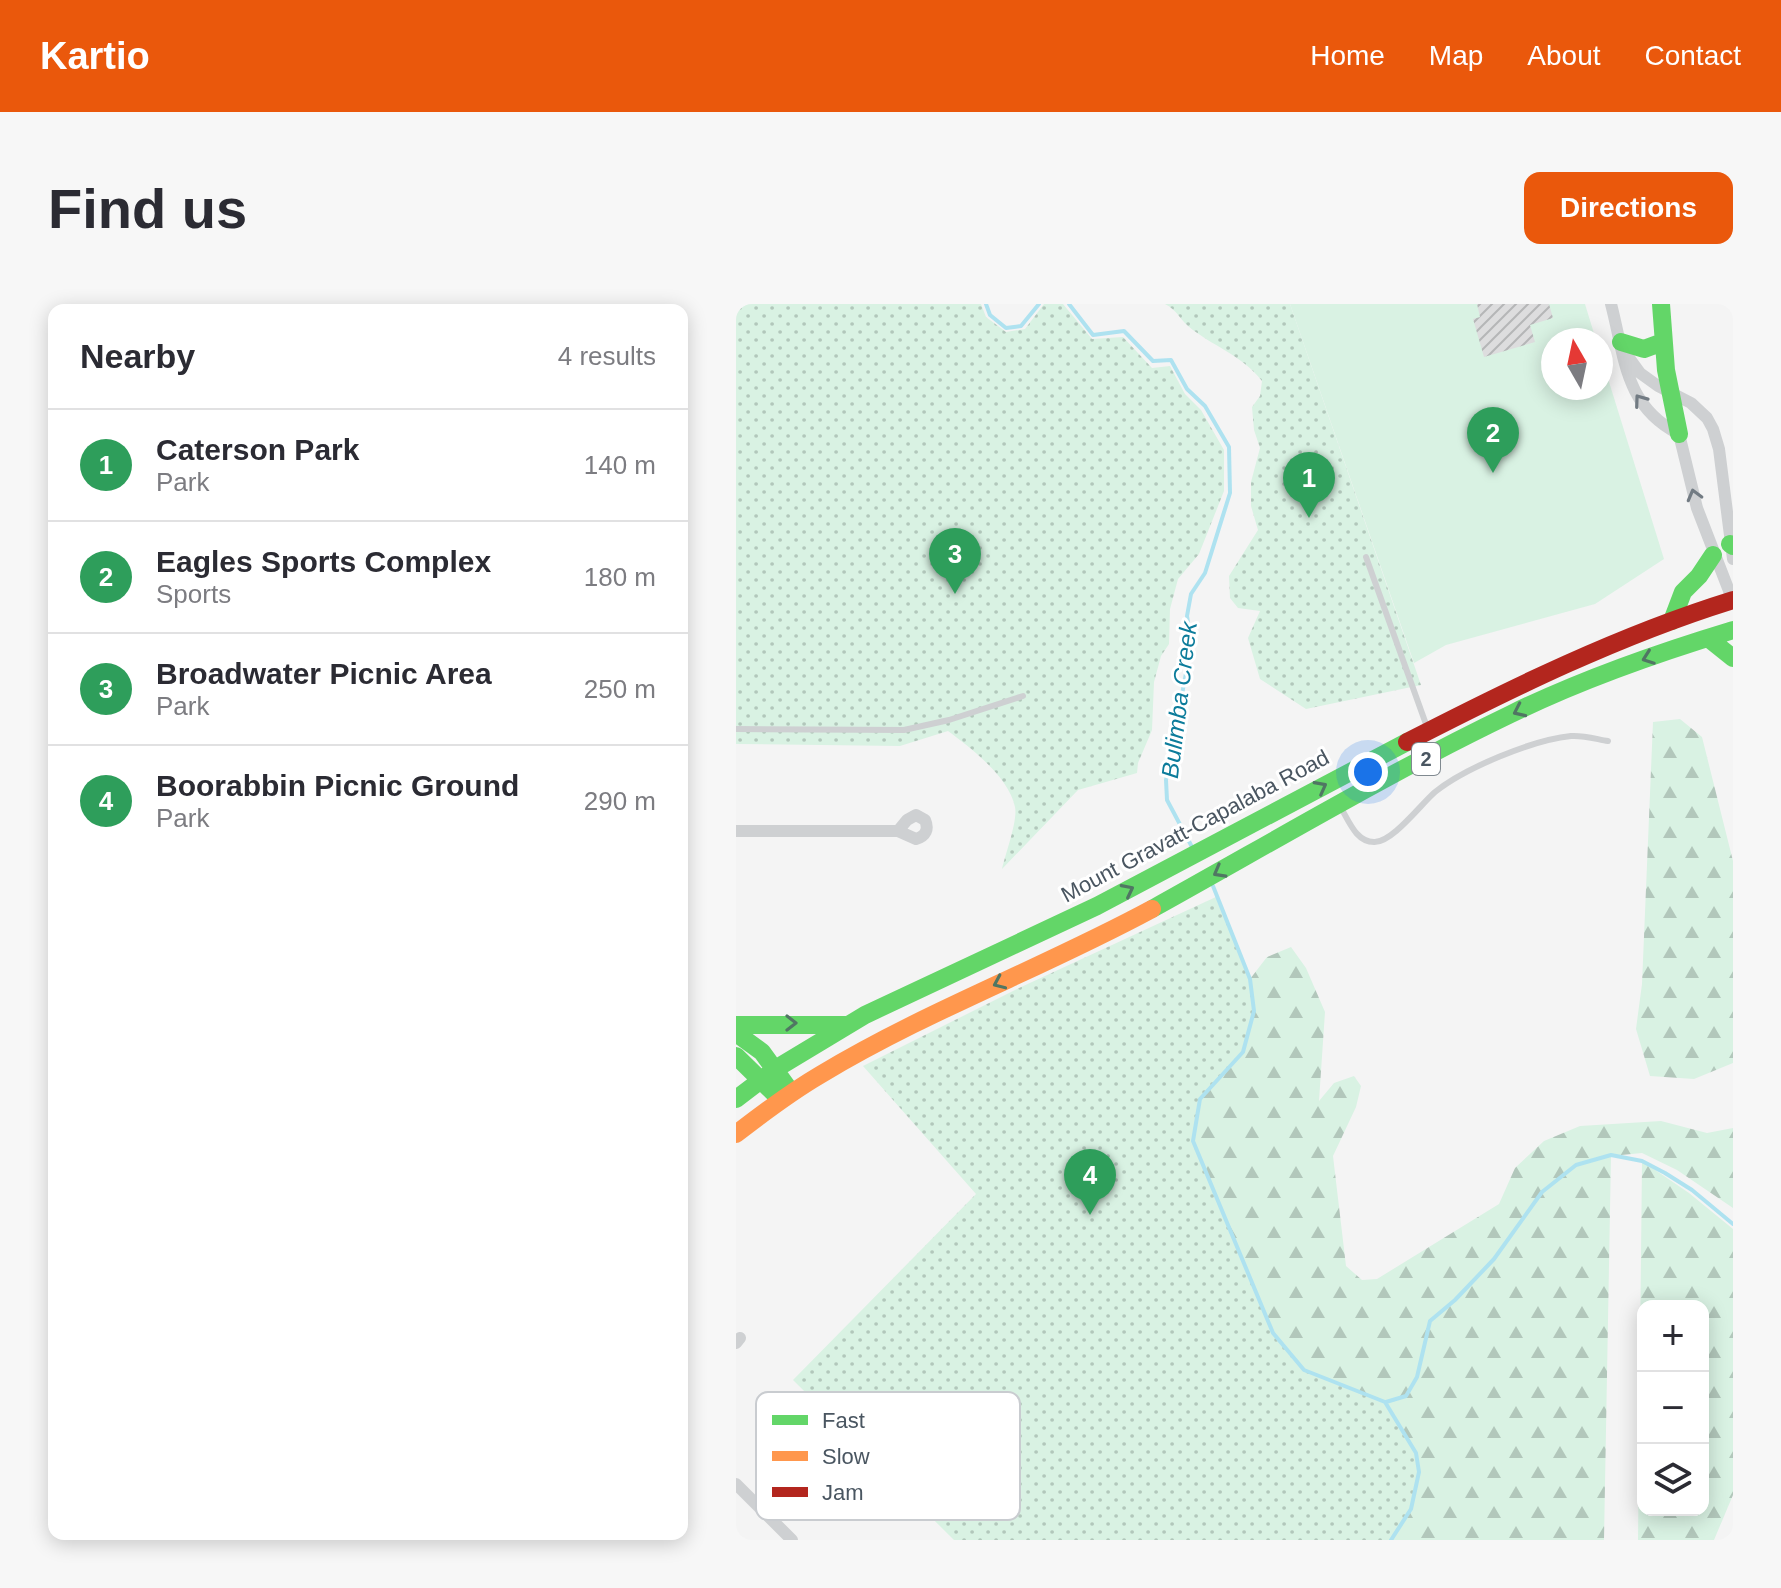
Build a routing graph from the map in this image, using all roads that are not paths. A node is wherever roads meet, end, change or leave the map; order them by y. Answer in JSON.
{"nodes":[{"id":1,"x":1611,"y":304,"type":"edge"},
{"id":2,"x":1661,"y":304,"type":"edge"},
{"id":3,"x":1663,"y":342,"type":"junction"},
{"id":4,"x":1623,"y":346,"type":"junction"},
{"id":5,"x":1669,"y":392,"type":"junction"},
{"id":6,"x":1679,"y":434,"type":"junction"},
{"id":7,"x":1732,"y":549,"type":"edge"},
{"id":8,"x":1713,"y":555,"type":"junction"},
{"id":9,"x":1366,"y":557,"type":"dead end"},
{"id":10,"x":1733,"y":600,"type":"edge"},
{"id":11,"x":1672,"y":621,"type":"junction"},
{"id":12,"x":1733,"y":630,"type":"edge"},
{"id":13,"x":1708,"y":638,"type":"junction"},
{"id":14,"x":1733,"y":658,"type":"edge"},
{"id":15,"x":1023,"y":696,"type":"dead end"},
{"id":16,"x":736,"y":729,"type":"edge"},
{"id":17,"x":1428,"y":731,"type":"junction"},
{"id":18,"x":1608,"y":741,"type":"dead end"},
{"id":19,"x":1339,"y":805,"type":"junction"},
{"id":20,"x":736,"y":831,"type":"edge"},
{"id":21,"x":898,"y":831,"type":"dead end"},
{"id":22,"x":736,"y":1025,"type":"edge"},
{"id":23,"x":847,"y":1025,"type":"junction"},
{"id":24,"x":736,"y":1033,"type":"edge"},
{"id":25,"x":736,"y":1056,"type":"edge"},
{"id":26,"x":768,"y":1073,"type":"junction"},
{"id":27,"x":786,"y":1095,"type":"junction"},
{"id":28,"x":736,"y":1099,"type":"edge"},
{"id":29,"x":736,"y":1134,"type":"edge"},
{"id":30,"x":736,"y":1484,"type":"edge"},
{"id":31,"x":756,"y":1504,"type":"edge"},
{"id":32,"x":772,"y":1520,"type":"edge"},
{"id":33,"x":792,"y":1540,"type":"edge"}],
"edges":[{"from":1,"to":4,"type":"street"},
{"from":2,"to":3,"type":"main road"},
{"from":3,"to":4,"type":"main road"},
{"from":3,"to":5,"type":"main road"},
{"from":4,"to":5,"type":"street"},
{"from":6,"to":4,"type":"street","one_way":true},
{"from":5,"to":6,"type":"main road"},
{"from":5,"to":7,"type":"street"},
{"from":8,"to":6,"type":"street","one_way":true},
{"from":8,"to":10,"type":"street"},
{"from":8,"to":11,"type":"main road"},
{"from":9,"to":17,"type":"lane"},
{"from":10,"to":11,"type":"main road","name":"Mount Gravatt-Capalaba Road","number":"2"},
{"from":11,"to":17,"type":"main road","name":"Mount Gravatt-Capalaba Road","number":"2"},
{"from":12,"to":13,"type":"main road","number":"2"},
{"from":13,"to":14,"type":"main road"},
{"from":13,"to":19,"type":"main road","number":"2","one_way":true},
{"from":15,"to":16,"type":"lane"},
{"from":23,"to":17,"type":"main road","name":"Mount Gravatt-Capalaba Road","number":"2","one_way":true},
{"from":18,"to":19,"type":"lane"},
{"from":19,"to":27,"type":"main road","number":"2","one_way":true},
{"from":20,"to":21,"type":"street"},
{"from":22,"to":23,"type":"main road","one_way":true},
{"from":23,"to":26,"type":"main road","name":"Mount Gravatt-Capalaba Road","number":"2"},
{"from":24,"to":26,"type":"main road"},
{"from":25,"to":26,"type":"main road"},
{"from":26,"to":27,"type":"main road"},
{"from":26,"to":28,"type":"main road","name":"Mount Gravatt-Capalaba Road","number":"2"},
{"from":27,"to":29,"type":"main road","number":"2"},
{"from":30,"to":31,"type":"street"},
{"from":32,"to":33,"type":"street"}]}
